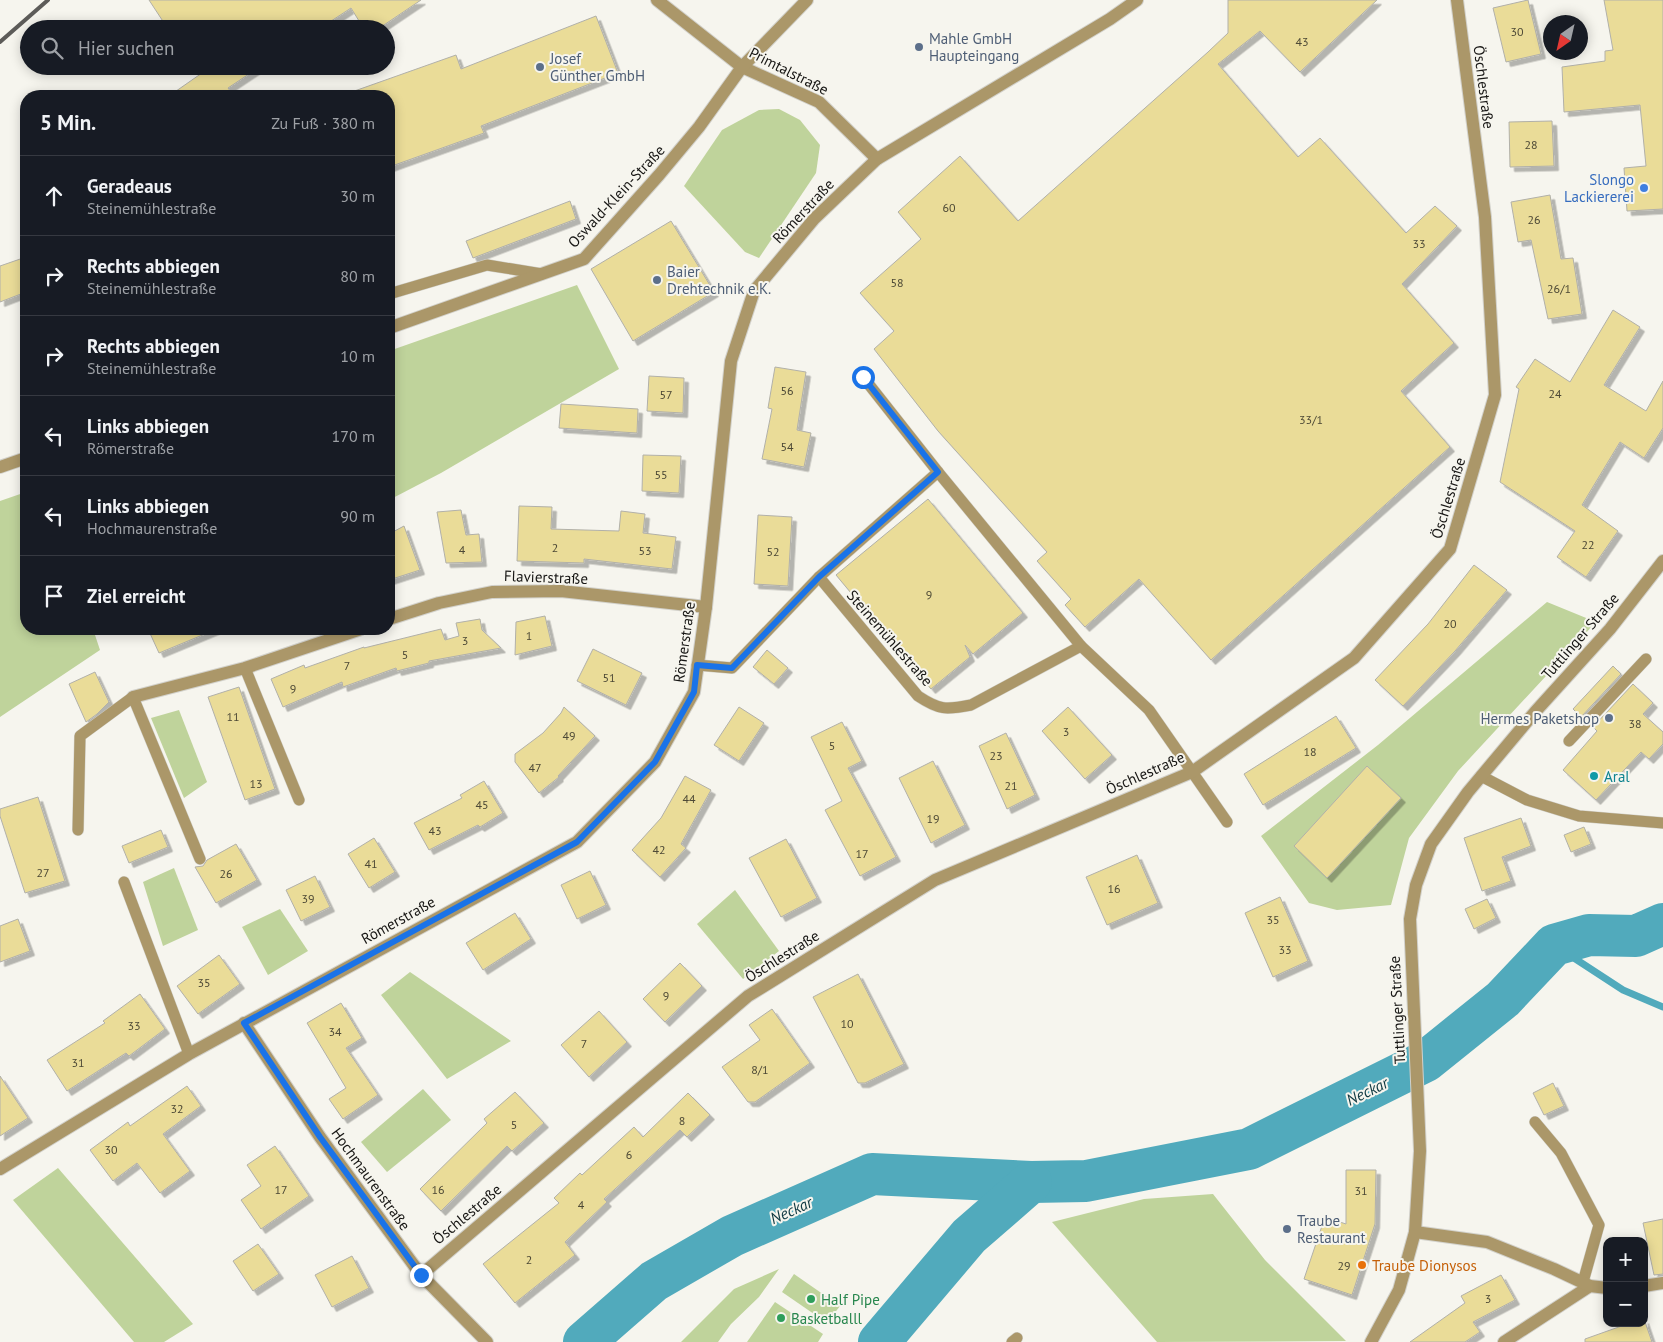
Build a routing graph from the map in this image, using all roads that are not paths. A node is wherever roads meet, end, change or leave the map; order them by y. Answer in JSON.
{"nodes":[{"id":1,"x":657,"y":0,"type":"edge"},
{"id":2,"x":807,"y":0,"type":"edge"},
{"id":3,"x":1137,"y":0,"type":"edge"},
{"id":4,"x":1457,"y":0,"type":"edge"},
{"id":5,"x":742,"y":67,"type":"junction"},
{"id":6,"x":877,"y":159,"type":"junction"},
{"id":7,"x":542,"y":274,"type":"junction"},
{"id":8,"x":395,"y":292,"type":"edge"},
{"id":9,"x":395,"y":326,"type":"edge"},
{"id":10,"x":863,"y":377,"type":"dead end"},
{"id":11,"x":20,"y":460,"type":"edge"},
{"id":12,"x":0,"y":467,"type":"edge"},
{"id":13,"x":938,"y":472,"type":"junction"},
{"id":14,"x":1663,"y":560,"type":"edge"},
{"id":15,"x":819,"y":577,"type":"junction"},
{"id":16,"x":706,"y":608,"type":"junction"},
{"id":17,"x":395,"y":617,"type":"edge"},
{"id":18,"x":343,"y":635,"type":"edge"},
{"id":19,"x":1081,"y":646,"type":"junction"},
{"id":20,"x":1646,"y":659,"type":"dead end"},
{"id":21,"x":697,"y":665,"type":"junction"},
{"id":22,"x":245,"y":668,"type":"junction"},
{"id":23,"x":133,"y":698,"type":"junction"},
{"id":24,"x":1569,"y":740,"type":"dead end"},
{"id":25,"x":1192,"y":772,"type":"junction"},
{"id":26,"x":1481,"y":776,"type":"junction"},
{"id":27,"x":300,"y":800,"type":"dead end"},
{"id":28,"x":1227,"y":822,"type":"dead end"},
{"id":29,"x":1663,"y":823,"type":"edge"},
{"id":30,"x":78,"y":830,"type":"dead end"},
{"id":31,"x":200,"y":859,"type":"dead end"},
{"id":32,"x":124,"y":882,"type":"dead end"},
{"id":33,"x":244,"y":1023,"type":"junction"},
{"id":34,"x":189,"y":1054,"type":"junction"},
{"id":35,"x":1535,"y":1122,"type":"dead end"},
{"id":36,"x":0,"y":1169,"type":"edge"},
{"id":37,"x":1415,"y":1232,"type":"junction"},
{"id":38,"x":421,"y":1275,"type":"junction"},
{"id":39,"x":1663,"y":1283,"type":"edge"},
{"id":40,"x":1586,"y":1284,"type":"junction"},
{"id":41,"x":1648,"y":1285,"type":"edge"},
{"id":42,"x":1603,"y":1287,"type":"edge"},
{"id":43,"x":488,"y":1342,"type":"edge"},
{"id":44,"x":1371,"y":1342,"type":"edge"},
{"id":45,"x":1504,"y":1342,"type":"edge"}],
"edges":[{"from":1,"to":5,"type":"street","name":"Primtalstraße"},
{"from":2,"to":5,"type":"street","name":"Oswald-Klein-Straße"},
{"from":3,"to":6,"type":"street","name":"Römerstraße"},
{"from":4,"to":25,"type":"street","name":"Öschlestraße"},
{"from":5,"to":6,"type":"street","name":"Primtalstraße"},
{"from":5,"to":7,"type":"street","name":"Oswald-Klein-Straße"},
{"from":6,"to":16,"type":"street","name":"Römerstraße"},
{"from":7,"to":8,"type":"lane"},
{"from":7,"to":9,"type":"street","name":"Oswald-Klein-Straße"},
{"from":10,"to":13,"type":"lane"},
{"from":11,"to":12,"type":"street"},
{"from":13,"to":15,"type":"lane"},
{"from":13,"to":19,"type":"lane"},
{"from":14,"to":26,"type":"street","name":"Tuttlinger Straße"},
{"from":15,"to":19,"type":"lane","name":"Steinemühlestraße"},
{"from":15,"to":21,"type":"lane"},
{"from":16,"to":17,"type":"street","name":"Flavierstraße"},
{"from":16,"to":21,"type":"street","name":"Römerstraße"},
{"from":18,"to":22,"type":"street"},
{"from":19,"to":25,"type":"lane"},
{"from":20,"to":24,"type":"lane"},
{"from":21,"to":33,"type":"street","name":"Römerstraße"},
{"from":22,"to":23,"type":"street"},
{"from":22,"to":27,"type":"lane"},
{"from":23,"to":30,"type":"lane"},
{"from":23,"to":31,"type":"lane"},
{"from":25,"to":28,"type":"lane"},
{"from":25,"to":38,"type":"street","name":"Öschlestraße"},
{"from":26,"to":29,"type":"lane"},
{"from":26,"to":37,"type":"street","name":"Tuttlinger Straße"},
{"from":32,"to":34,"type":"lane"},
{"from":33,"to":34,"type":"street","name":"Römerstraße"},
{"from":33,"to":38,"type":"street","name":"Hochmaurenstraße"},
{"from":34,"to":36,"type":"street","name":"Römerstraße"},
{"from":35,"to":40,"type":"lane"},
{"from":37,"to":40,"type":"street"},
{"from":37,"to":44,"type":"street","name":"Tuttlinger Straße"},
{"from":38,"to":43,"type":"street","name":"Hochmaurenstraße"},
{"from":39,"to":41,"type":"street"},
{"from":40,"to":42,"type":"street"},
{"from":40,"to":45,"type":"street"}]}
